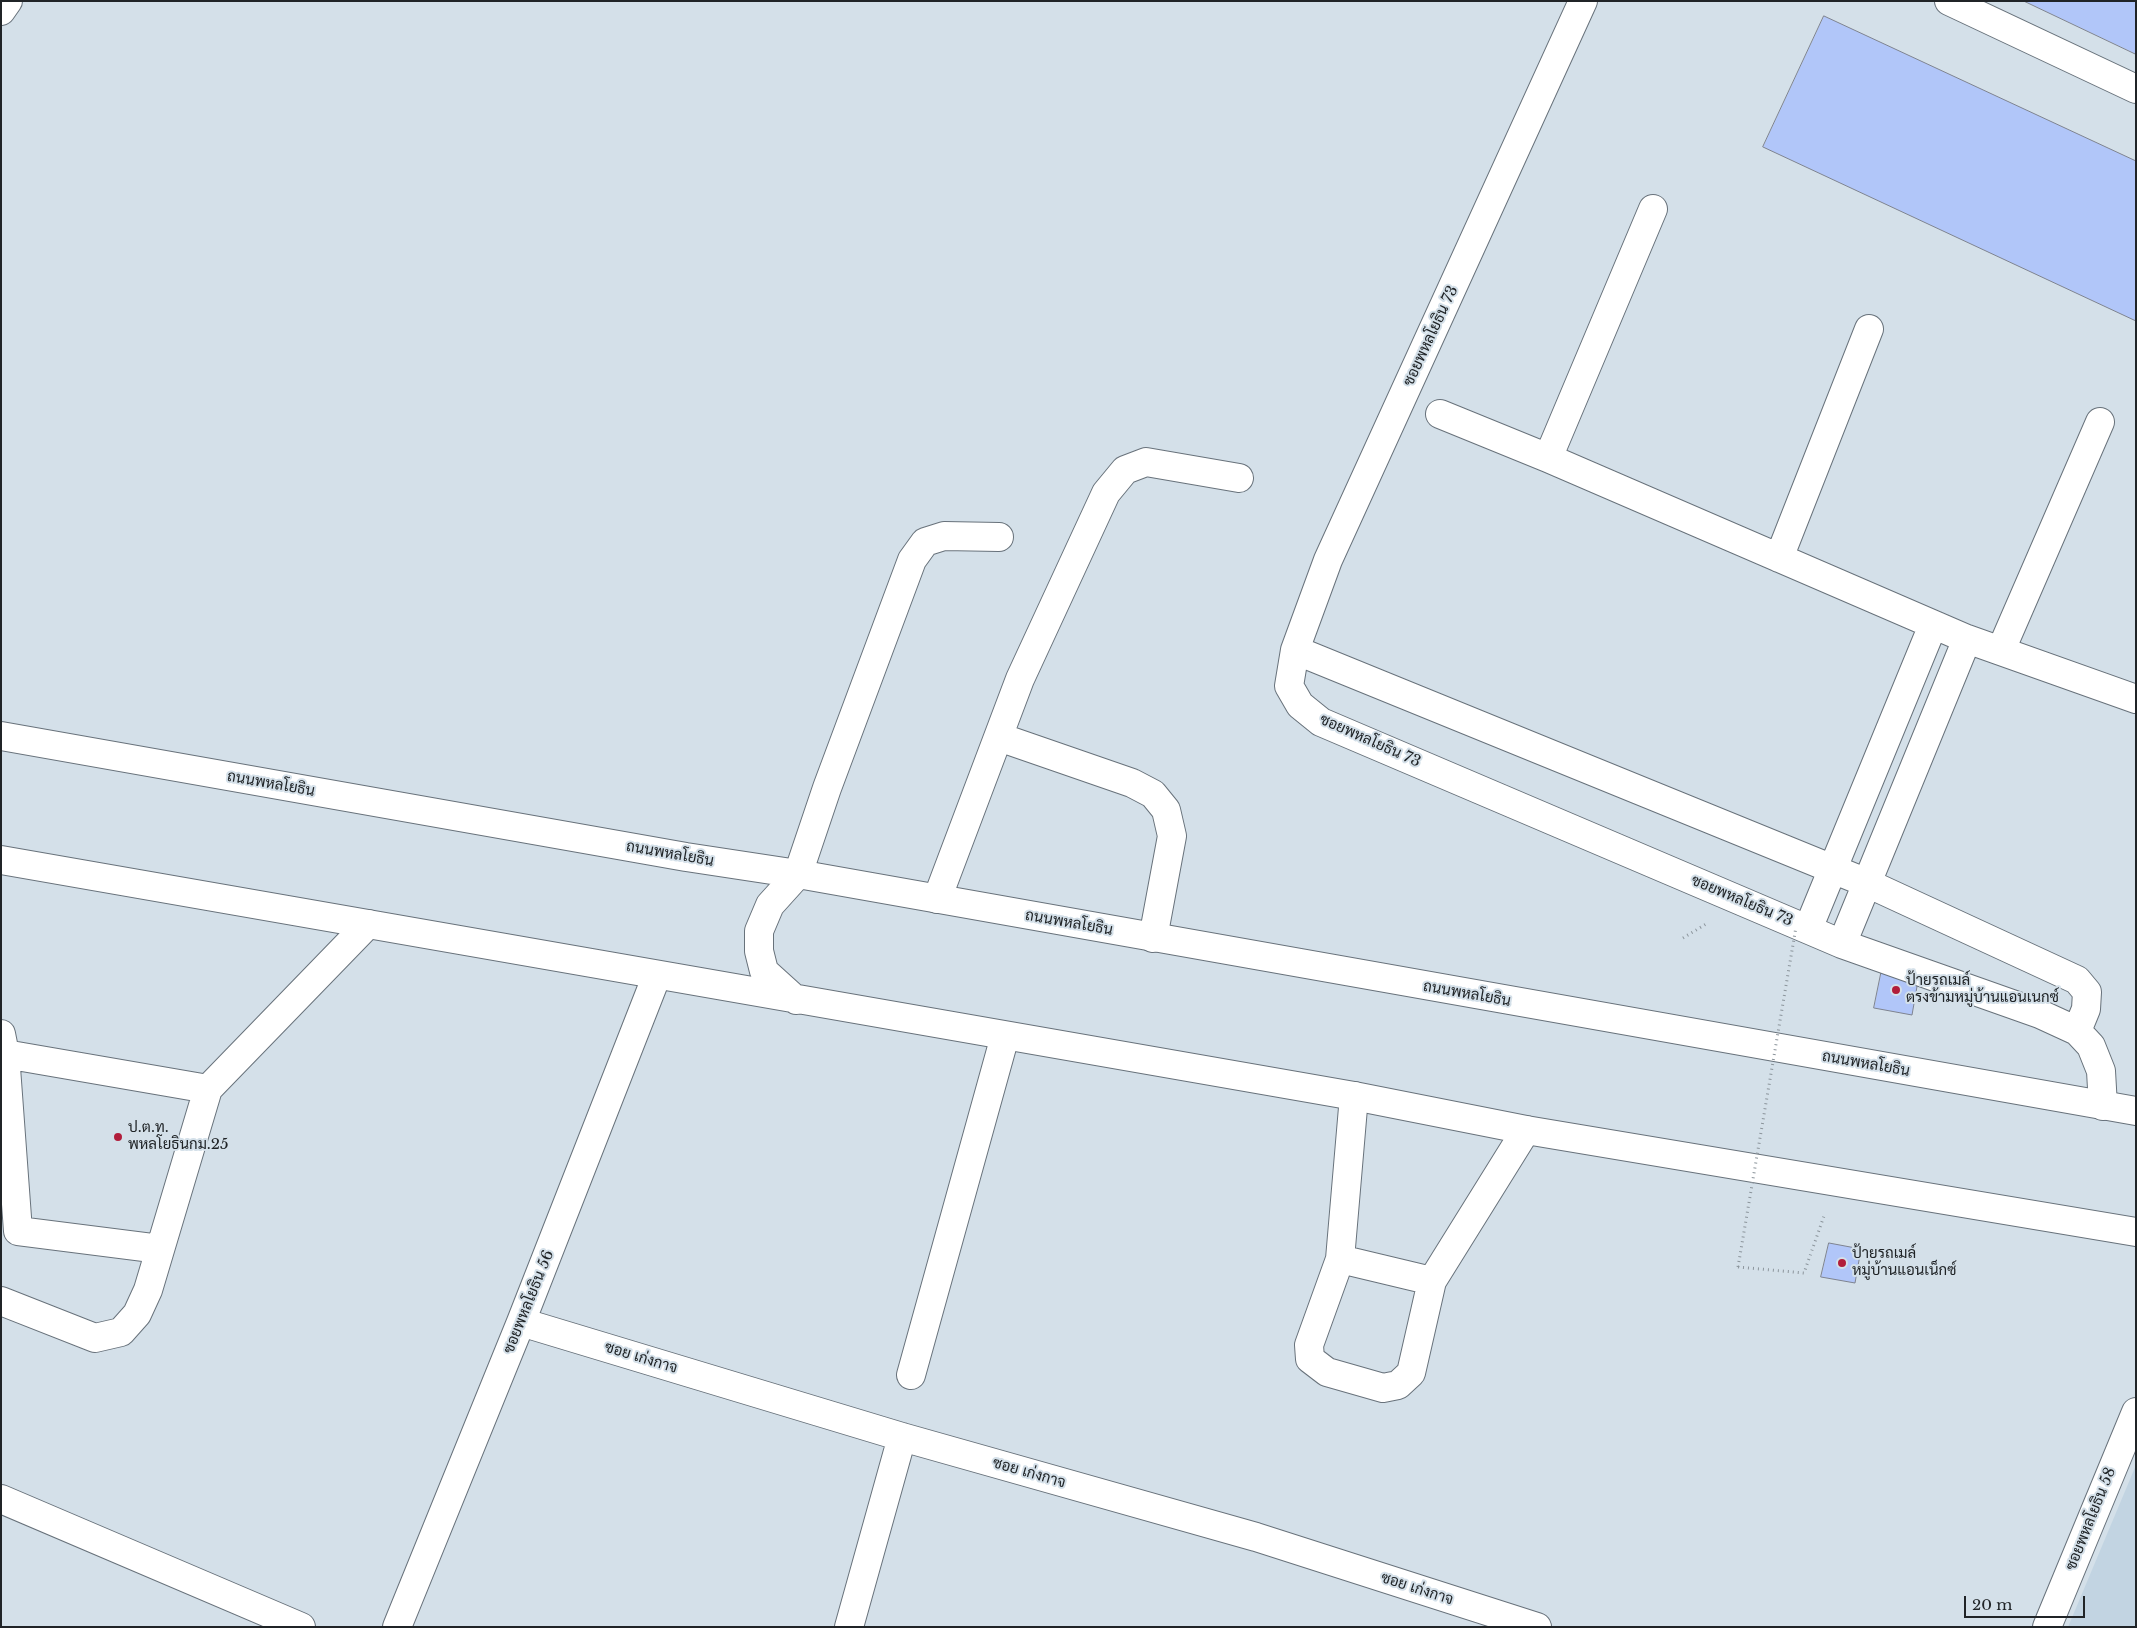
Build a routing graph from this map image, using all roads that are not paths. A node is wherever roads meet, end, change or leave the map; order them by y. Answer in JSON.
{"nodes":[{"id":1,"x":8,"y":1,"type":"edge"},
{"id":2,"x":1583,"y":1,"type":"edge"},
{"id":3,"x":1949,"y":1,"type":"edge"},
{"id":4,"x":1,"y":11,"type":"edge"},
{"id":5,"x":2136,"y":89,"type":"edge"},
{"id":6,"x":1653,"y":210,"type":"dead end"},
{"id":7,"x":1869,"y":329,"type":"dead end"},
{"id":8,"x":1440,"y":414,"type":"dead end"},
{"id":9,"x":2100,"y":422,"type":"dead end"},
{"id":10,"x":1548,"y":458,"type":"junction"},
{"id":11,"x":1239,"y":478,"type":"dead end"},
{"id":12,"x":999,"y":537,"type":"dead end"},
{"id":13,"x":1779,"y":558,"type":"junction"},
{"id":14,"x":1934,"y":625,"type":"junction"},
{"id":15,"x":1967,"y":639,"type":"junction"},
{"id":16,"x":1295,"y":650,"type":"junction"},
{"id":17,"x":2001,"y":650,"type":"junction"},
{"id":18,"x":2136,"y":699,"type":"edge"},
{"id":19,"x":1,"y":736,"type":"edge"},
{"id":20,"x":999,"y":736,"type":"junction"},
{"id":21,"x":1,"y":860,"type":"edge"},
{"id":22,"x":1833,"y":870,"type":"junction"},
{"id":23,"x":798,"y":874,"type":"junction"},
{"id":24,"x":1867,"y":883,"type":"junction"},
{"id":25,"x":937,"y":899,"type":"junction"},
{"id":26,"x":368,"y":924,"type":"junction"},
{"id":27,"x":1802,"y":928,"type":"junction"},
{"id":28,"x":1153,"y":938,"type":"junction"},
{"id":29,"x":1842,"y":944,"type":"junction"},
{"id":30,"x":657,"y":975,"type":"junction"},
{"id":31,"x":796,"y":1000,"type":"junction"},
{"id":32,"x":2077,"y":1031,"type":"junction"},
{"id":33,"x":1005,"y":1036,"type":"junction"},
{"id":34,"x":3,"y":1048,"type":"edge"},
{"id":35,"x":208,"y":1089,"type":"junction"},
{"id":36,"x":1354,"y":1096,"type":"junction"},
{"id":37,"x":2103,"y":1106,"type":"junction"},
{"id":38,"x":2136,"y":1111,"type":"edge"},
{"id":39,"x":1526,"y":1130,"type":"junction"},
{"id":40,"x":2136,"y":1232,"type":"edge"},
{"id":41,"x":160,"y":1249,"type":"junction"},
{"id":42,"x":1340,"y":1260,"type":"junction"},
{"id":43,"x":1432,"y":1281,"type":"junction"},
{"id":44,"x":1,"y":1301,"type":"edge"},
{"id":45,"x":521,"y":1322,"type":"junction"},
{"id":46,"x":911,"y":1375,"type":"dead end"},
{"id":47,"x":2136,"y":1412,"type":"edge"},
{"id":48,"x":902,"y":1437,"type":"junction"},
{"id":49,"x":1,"y":1499,"type":"edge"},
{"id":50,"x":301,"y":1627,"type":"edge"},
{"id":51,"x":397,"y":1627,"type":"edge"},
{"id":52,"x":849,"y":1627,"type":"edge"},
{"id":53,"x":1537,"y":1627,"type":"edge"},
{"id":54,"x":2047,"y":1627,"type":"edge"}],
"edges":[{"from":1,"to":4,"type":"street"},
{"from":2,"to":16,"type":"street","name":"ซอยพหลโยธิน 73"},
{"from":3,"to":5,"type":"street"},
{"from":6,"to":10,"type":"street"},
{"from":7,"to":13,"type":"street"},
{"from":8,"to":10,"type":"street"},
{"from":9,"to":17,"type":"street"},
{"from":10,"to":13,"type":"street"},
{"from":11,"to":20,"type":"street"},
{"from":12,"to":23,"type":"street"},
{"from":13,"to":14,"type":"street"},
{"from":14,"to":15,"type":"street"},
{"from":14,"to":22,"type":"street"},
{"from":15,"to":17,"type":"street"},
{"from":15,"to":24,"type":"street"},
{"from":16,"to":22,"type":"street"},
{"from":16,"to":27,"type":"street","name":"ซอยพหลโยธิน 73"},
{"from":17,"to":18,"type":"street"},
{"from":19,"to":23,"type":"street","name":"ถนนพหลโยธิน"},
{"from":20,"to":25,"type":"street"},
{"from":20,"to":28,"type":"street"},
{"from":21,"to":26,"type":"street"},
{"from":22,"to":24,"type":"street"},
{"from":22,"to":27,"type":"street"},
{"from":23,"to":25,"type":"street","name":"ถนนพหลโยธิน"},
{"from":23,"to":31,"type":"street"},
{"from":24,"to":29,"type":"street"},
{"from":24,"to":32,"type":"street"},
{"from":25,"to":28,"type":"street","name":"ถนนพหลโยธิน"},
{"from":26,"to":30,"type":"street"},
{"from":26,"to":35,"type":"street"},
{"from":27,"to":29,"type":"street","name":"ซอยพหลโยธิน 73"},
{"from":28,"to":37,"type":"street","name":"ถนนพหลโยธิน"},
{"from":29,"to":32,"type":"street","name":"ซอยพหลโยธิน 73"},
{"from":30,"to":31,"type":"street"},
{"from":30,"to":45,"type":"street","name":"ซอยพหลโยธิน 56"},
{"from":31,"to":33,"type":"street"},
{"from":32,"to":37,"type":"street","name":"ซอยพหลโยธิน 73"},
{"from":33,"to":36,"type":"street"},
{"from":33,"to":46,"type":"street"},
{"from":34,"to":35,"type":"street"},
{"from":34,"to":41,"type":"street"},
{"from":35,"to":41,"type":"street"},
{"from":36,"to":39,"type":"street"},
{"from":36,"to":42,"type":"street"},
{"from":37,"to":38,"type":"street","name":"ถนนพหลโยธิน"},
{"from":39,"to":40,"type":"street"},
{"from":39,"to":43,"type":"street"},
{"from":41,"to":44,"type":"street"},
{"from":42,"to":43,"type":"street"},
{"from":42,"to":43,"type":"street"},
{"from":45,"to":48,"type":"street","name":"ซอย เก่งกาจ"},
{"from":45,"to":51,"type":"street","name":"ซอยพหลโยธิน 56"},
{"from":47,"to":54,"type":"street","name":"ซอยพหลโยธิน 58"},
{"from":48,"to":52,"type":"street"},
{"from":48,"to":53,"type":"street","name":"ซอย เก่งกาจ"},
{"from":49,"to":50,"type":"street"}]}
